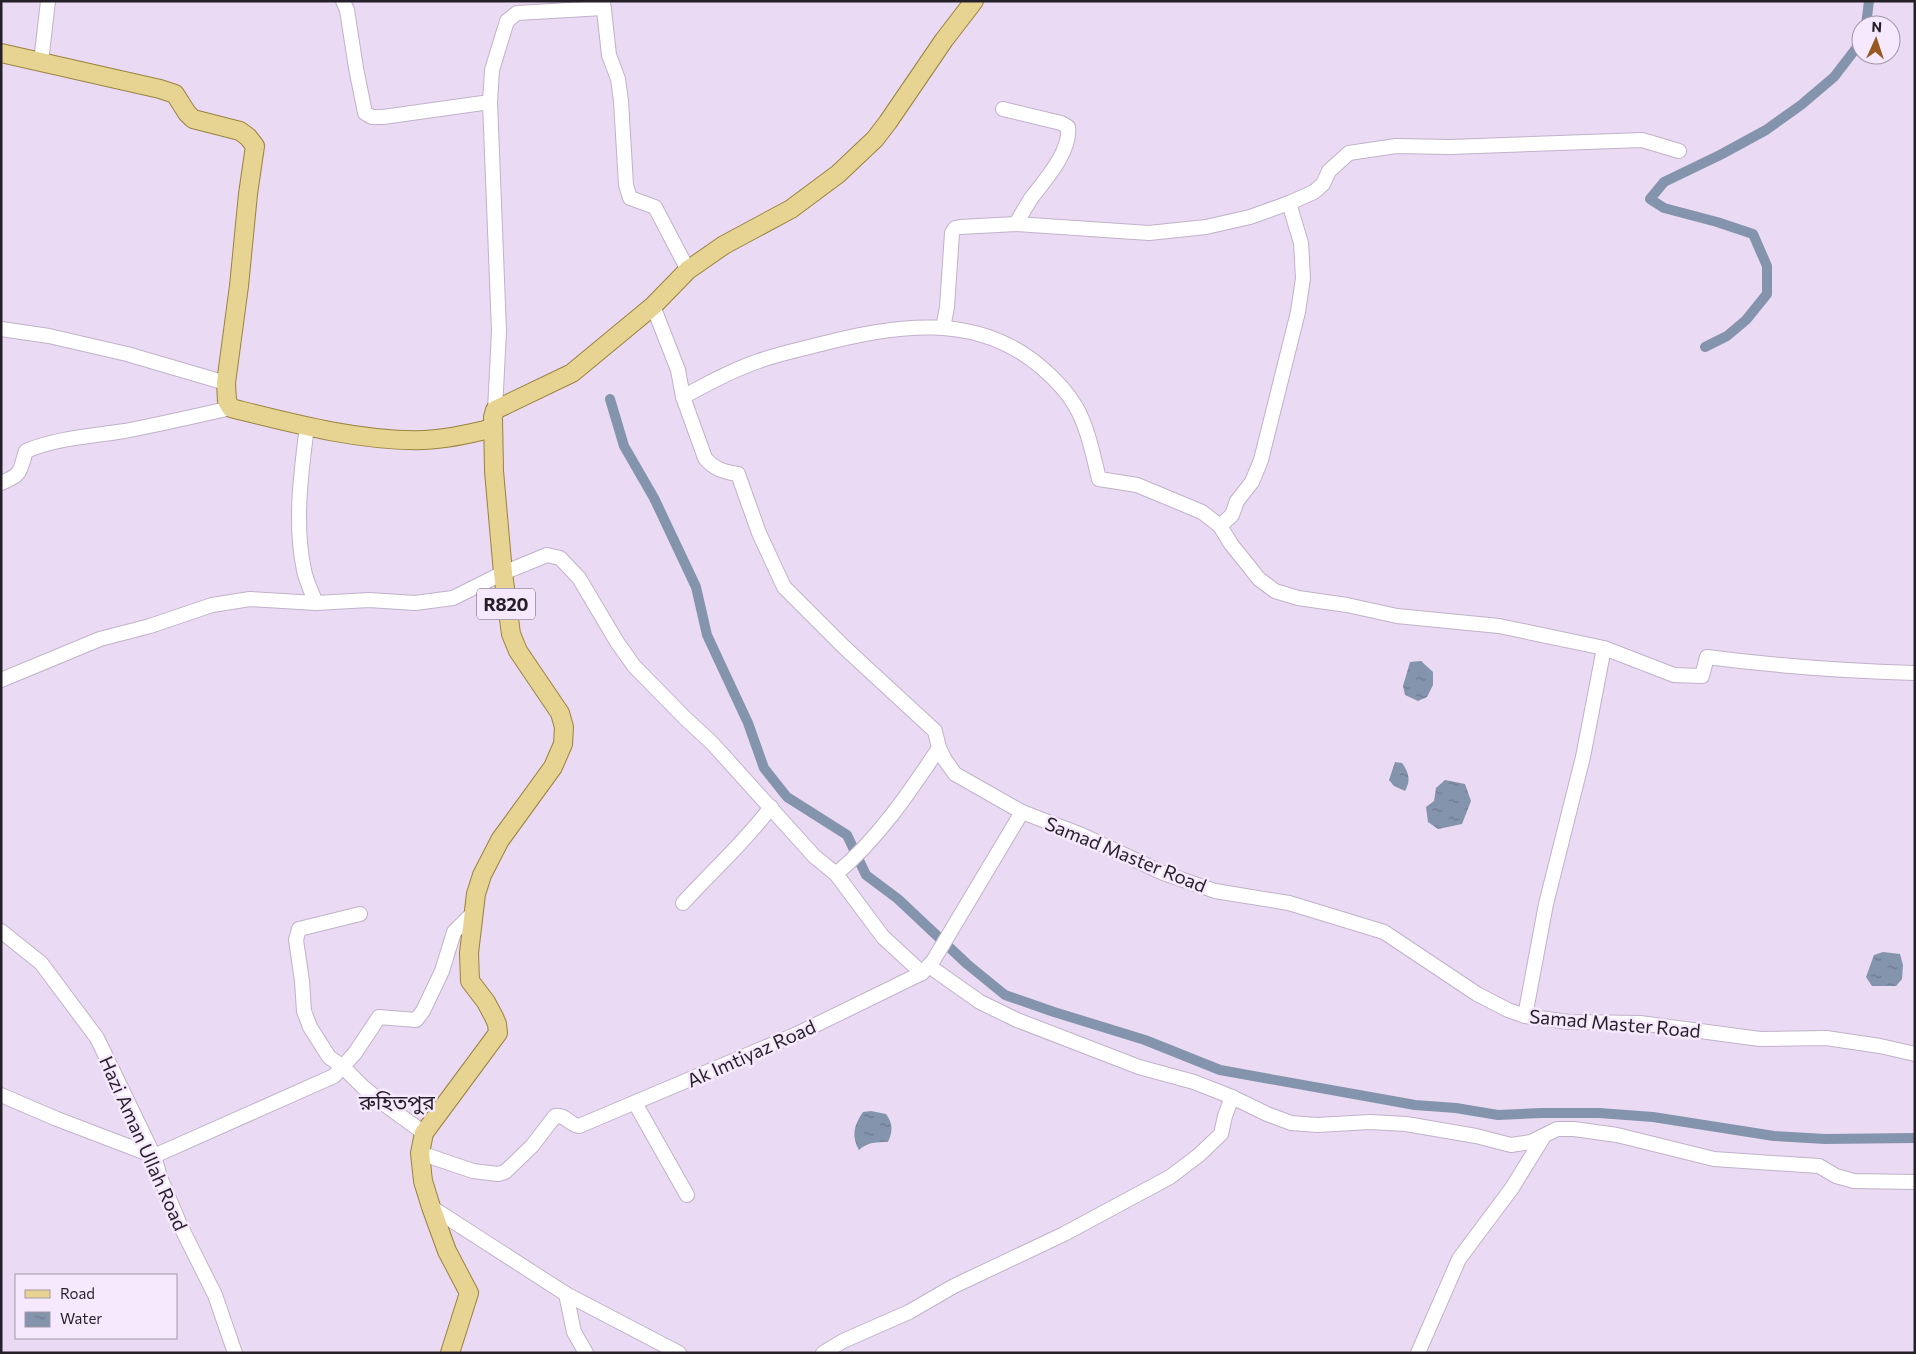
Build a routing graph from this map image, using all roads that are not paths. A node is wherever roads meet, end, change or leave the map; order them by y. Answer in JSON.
{"nodes":[{"id":1,"x":48,"y":1,"type":"edge"},
{"id":2,"x":343,"y":1,"type":"edge"},
{"id":3,"x":974,"y":1,"type":"edge"},
{"id":4,"x":603,"y":5,"type":"edge"},
{"id":5,"x":516,"y":7,"type":"edge"},
{"id":6,"x":1,"y":53,"type":"edge"},
{"id":7,"x":41,"y":62,"type":"junction"},
{"id":8,"x":490,"y":102,"type":"junction"},
{"id":9,"x":1003,"y":110,"type":"dead end"},
{"id":10,"x":1679,"y":151,"type":"dead end"},
{"id":11,"x":1288,"y":203,"type":"junction"},
{"id":12,"x":1016,"y":224,"type":"junction"},
{"id":13,"x":688,"y":270,"type":"junction"},
{"id":14,"x":653,"y":306,"type":"junction"},
{"id":15,"x":943,"y":328,"type":"junction"},
{"id":16,"x":1,"y":329,"type":"edge"},
{"id":17,"x":226,"y":383,"type":"junction"},
{"id":18,"x":684,"y":397,"type":"junction"},
{"id":19,"x":231,"y":408,"type":"junction"},
{"id":20,"x":495,"y":410,"type":"junction"},
{"id":21,"x":307,"y":426,"type":"junction"},
{"id":22,"x":493,"y":428,"type":"junction"},
{"id":23,"x":1,"y":483,"type":"edge"},
{"id":24,"x":1220,"y":526,"type":"junction"},
{"id":25,"x":503,"y":573,"type":"junction"},
{"id":26,"x":316,"y":603,"type":"junction"},
{"id":27,"x":1604,"y":648,"type":"junction"},
{"id":28,"x":1915,"y":673,"type":"edge"},
{"id":29,"x":1,"y":680,"type":"edge"},
{"id":30,"x":939,"y":748,"type":"junction"},
{"id":31,"x":772,"y":807,"type":"junction"},
{"id":32,"x":1022,"y":812,"type":"junction"},
{"id":33,"x":836,"y":874,"type":"junction"},
{"id":34,"x":683,"y":903,"type":"dead end"},
{"id":35,"x":473,"y":913,"type":"junction"},
{"id":36,"x":360,"y":914,"type":"dead end"},
{"id":37,"x":1,"y":931,"type":"edge"},
{"id":38,"x":928,"y":967,"type":"junction"},
{"id":39,"x":1525,"y":1016,"type":"junction"},
{"id":40,"x":1915,"y":1054,"type":"edge"},
{"id":41,"x":343,"y":1067,"type":"junction"},
{"id":42,"x":1,"y":1094,"type":"edge"},
{"id":43,"x":1232,"y":1097,"type":"junction"},
{"id":44,"x":635,"y":1103,"type":"junction"},
{"id":45,"x":424,"y":1133,"type":"junction"},
{"id":46,"x":1544,"y":1136,"type":"junction"},
{"id":47,"x":420,"y":1153,"type":"junction"},
{"id":48,"x":154,"y":1156,"type":"junction"},
{"id":49,"x":1915,"y":1182,"type":"edge"},
{"id":50,"x":687,"y":1195,"type":"dead end"},
{"id":51,"x":431,"y":1207,"type":"junction"},
{"id":52,"x":566,"y":1294,"type":"junction"},
{"id":53,"x":235,"y":1353,"type":"edge"},
{"id":54,"x":450,"y":1353,"type":"edge"},
{"id":55,"x":586,"y":1353,"type":"edge"},
{"id":56,"x":679,"y":1353,"type":"edge"},
{"id":57,"x":823,"y":1353,"type":"edge"},
{"id":58,"x":1418,"y":1353,"type":"edge"}],
"edges":[{"from":1,"to":7,"type":"street"},
{"from":2,"to":8,"type":"street"},
{"from":3,"to":13,"type":"main road"},
{"from":4,"to":5,"type":"street"},
{"from":4,"to":13,"type":"street"},
{"from":5,"to":8,"type":"street"},
{"from":6,"to":7,"type":"main road"},
{"from":7,"to":17,"type":"main road"},
{"from":8,"to":20,"type":"street"},
{"from":9,"to":12,"type":"street"},
{"from":10,"to":11,"type":"street"},
{"from":11,"to":12,"type":"street"},
{"from":11,"to":24,"type":"street"},
{"from":12,"to":15,"type":"street"},
{"from":13,"to":14,"type":"main road"},
{"from":14,"to":18,"type":"street","name":"Samad Master Road"},
{"from":14,"to":20,"type":"main road"},
{"from":15,"to":18,"type":"street"},
{"from":15,"to":24,"type":"street"},
{"from":16,"to":17,"type":"street"},
{"from":17,"to":19,"type":"main road"},
{"from":18,"to":30,"type":"street","name":"Samad Master Road"},
{"from":19,"to":21,"type":"main road"},
{"from":19,"to":23,"type":"street"},
{"from":20,"to":22,"type":"main road","number":"R820"},
{"from":21,"to":22,"type":"main road"},
{"from":21,"to":26,"type":"street"},
{"from":22,"to":25,"type":"main road","number":"R820"},
{"from":24,"to":27,"type":"street"},
{"from":25,"to":26,"type":"street"},
{"from":25,"to":31,"type":"street"},
{"from":25,"to":35,"type":"main road","number":"R820"},
{"from":26,"to":29,"type":"street"},
{"from":27,"to":28,"type":"street"},
{"from":27,"to":39,"type":"street"},
{"from":30,"to":32,"type":"street","name":"Samad Master Road"},
{"from":30,"to":33,"type":"street"},
{"from":31,"to":33,"type":"street"},
{"from":31,"to":34,"type":"street"},
{"from":32,"to":38,"type":"street"},
{"from":32,"to":39,"type":"street","name":"Samad Master Road"},
{"from":33,"to":38,"type":"street"},
{"from":35,"to":41,"type":"street"},
{"from":35,"to":45,"type":"main road","number":"R820"},
{"from":36,"to":41,"type":"street"},
{"from":37,"to":48,"type":"street","name":"Hazi Aman Ullah Road"},
{"from":38,"to":43,"type":"street"},
{"from":38,"to":44,"type":"street","name":"Ak Imtiyaz Road"},
{"from":39,"to":40,"type":"street","name":"Samad Master Road"},
{"from":41,"to":45,"type":"street"},
{"from":41,"to":48,"type":"street"},
{"from":42,"to":48,"type":"street"},
{"from":43,"to":46,"type":"street"},
{"from":43,"to":57,"type":"street"},
{"from":44,"to":47,"type":"street","name":"Ak Imtiyaz Road"},
{"from":44,"to":50,"type":"street"},
{"from":45,"to":47,"type":"main road","number":"R820"},
{"from":46,"to":49,"type":"street"},
{"from":46,"to":58,"type":"street"},
{"from":47,"to":51,"type":"main road","number":"R820"},
{"from":48,"to":53,"type":"street","name":"Hazi Aman Ullah Road"},
{"from":51,"to":52,"type":"street"},
{"from":51,"to":54,"type":"main road","number":"R820"},
{"from":52,"to":55,"type":"street"},
{"from":52,"to":56,"type":"street"}]}
